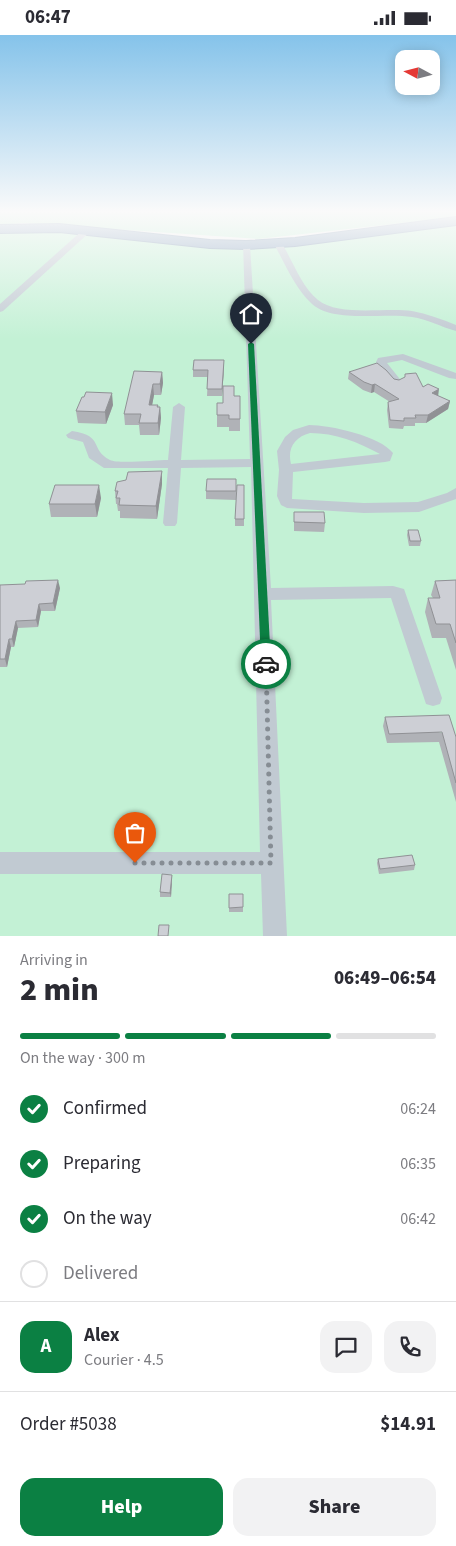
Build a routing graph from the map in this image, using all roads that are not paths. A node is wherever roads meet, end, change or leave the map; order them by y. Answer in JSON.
{"nodes":[{"id":1,"x":61,"y":254,"type":"edge"},
{"id":2,"x":246,"y":254,"type":"edge"},
{"id":3,"x":284,"y":254,"type":"edge"},
{"id":4,"x":0,"y":309,"type":"edge"},
{"id":5,"x":456,"y":328,"type":"edge"},
{"id":6,"x":455,"y":378,"type":"edge"},
{"id":7,"x":397,"y":383,"type":"edge"},
{"id":8,"x":179,"y":407,"type":"dead end"},
{"id":9,"x":72,"y":435,"type":"dead end"},
{"id":10,"x":258,"y":463,"type":"junction"},
{"id":11,"x":174,"y":465,"type":"junction"},
{"id":12,"x":286,"y":471,"type":"junction"},
{"id":13,"x":456,"y":492,"type":"edge"},
{"id":14,"x":170,"y":523,"type":"dead end"},
{"id":15,"x":263,"y":594,"type":"junction"},
{"id":16,"x":433,"y":698,"type":"dead end"},
{"id":17,"x":0,"y":863,"type":"edge"},
{"id":18,"x":271,"y":863,"type":"junction"},
{"id":19,"x":276,"y":936,"type":"edge"}],
"edges":[{"from":1,"to":4,"type":"street"},
{"from":2,"to":10,"type":"street"},
{"from":3,"to":5,"type":"street"},
{"from":6,"to":7,"type":"street"},
{"from":8,"to":11,"type":"street"},
{"from":9,"to":11,"type":"street"},
{"from":10,"to":11,"type":"street"},
{"from":10,"to":15,"type":"street"},
{"from":11,"to":14,"type":"street"},
{"from":12,"to":12,"type":"street"},
{"from":12,"to":13,"type":"street"},
{"from":15,"to":16,"type":"street"},
{"from":15,"to":18,"type":"street"},
{"from":17,"to":18,"type":"street"},
{"from":18,"to":19,"type":"street"}]}
